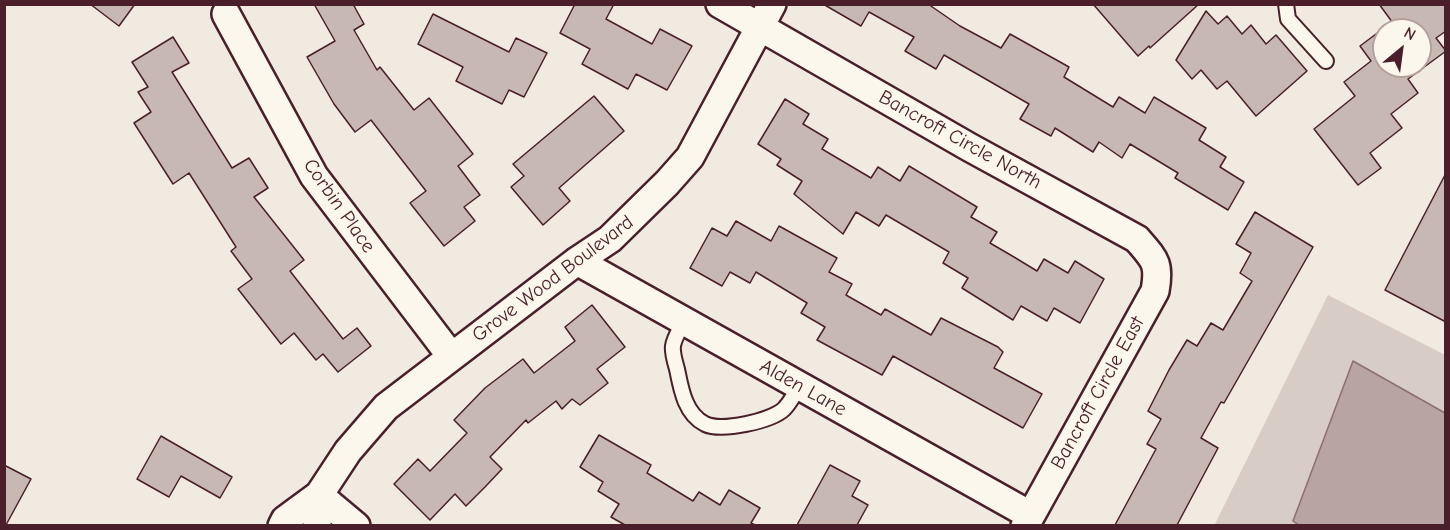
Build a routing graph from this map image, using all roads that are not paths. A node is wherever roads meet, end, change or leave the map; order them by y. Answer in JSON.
{"nodes":[{"id":1,"x":720,"y":4,"type":"edge"},
{"id":2,"x":1286,"y":4,"type":"edge"},
{"id":3,"x":226,"y":14,"type":"dead end"},
{"id":4,"x":767,"y":16,"type":"edge"},
{"id":5,"x":1326,"y":61,"type":"dead end"},
{"id":6,"x":1154,"y":258,"type":"joint"},
{"id":7,"x":577,"y":261,"type":"junction"},
{"id":8,"x":684,"y":321,"type":"junction"},
{"id":9,"x":451,"y":356,"type":"junction"},
{"id":10,"x":800,"y":386,"type":"junction"},
{"id":11,"x":319,"y":495,"type":"junction"},
{"id":12,"x":1027,"y":520,"type":"edge"},
{"id":13,"x":282,"y":525,"type":"edge"},
{"id":14,"x":317,"y":525,"type":"edge"},
{"id":15,"x":356,"y":525,"type":"edge"}],
"edges":[{"from":1,"to":4,"type":"street","name":"Bancroft Circle North"},
{"from":2,"to":5,"type":"lane"},
{"from":3,"to":9,"type":"street","name":"Corbin Place"},
{"from":4,"to":6,"type":"street","name":"Bancroft Circle North"},
{"from":4,"to":7,"type":"street","name":"Grove Wood Boulevard"},
{"from":6,"to":12,"type":"street","name":"Bancroft Circle East"},
{"from":7,"to":8,"type":"street","name":"Alden Lane"},
{"from":7,"to":9,"type":"street","name":"Grove Wood Boulevard"},
{"from":8,"to":10,"type":"street","name":"Alden Lane"},
{"from":8,"to":10,"type":"lane"},
{"from":9,"to":11,"type":"street","name":"Grove Wood Boulevard"},
{"from":10,"to":12,"type":"street","name":"Alden Lane"},
{"from":11,"to":13,"type":"street","name":"Grove Wood Boulevard"},
{"from":11,"to":14,"type":"street","name":"Grove Wood Boulevard"},
{"from":11,"to":15,"type":"street"}]}
